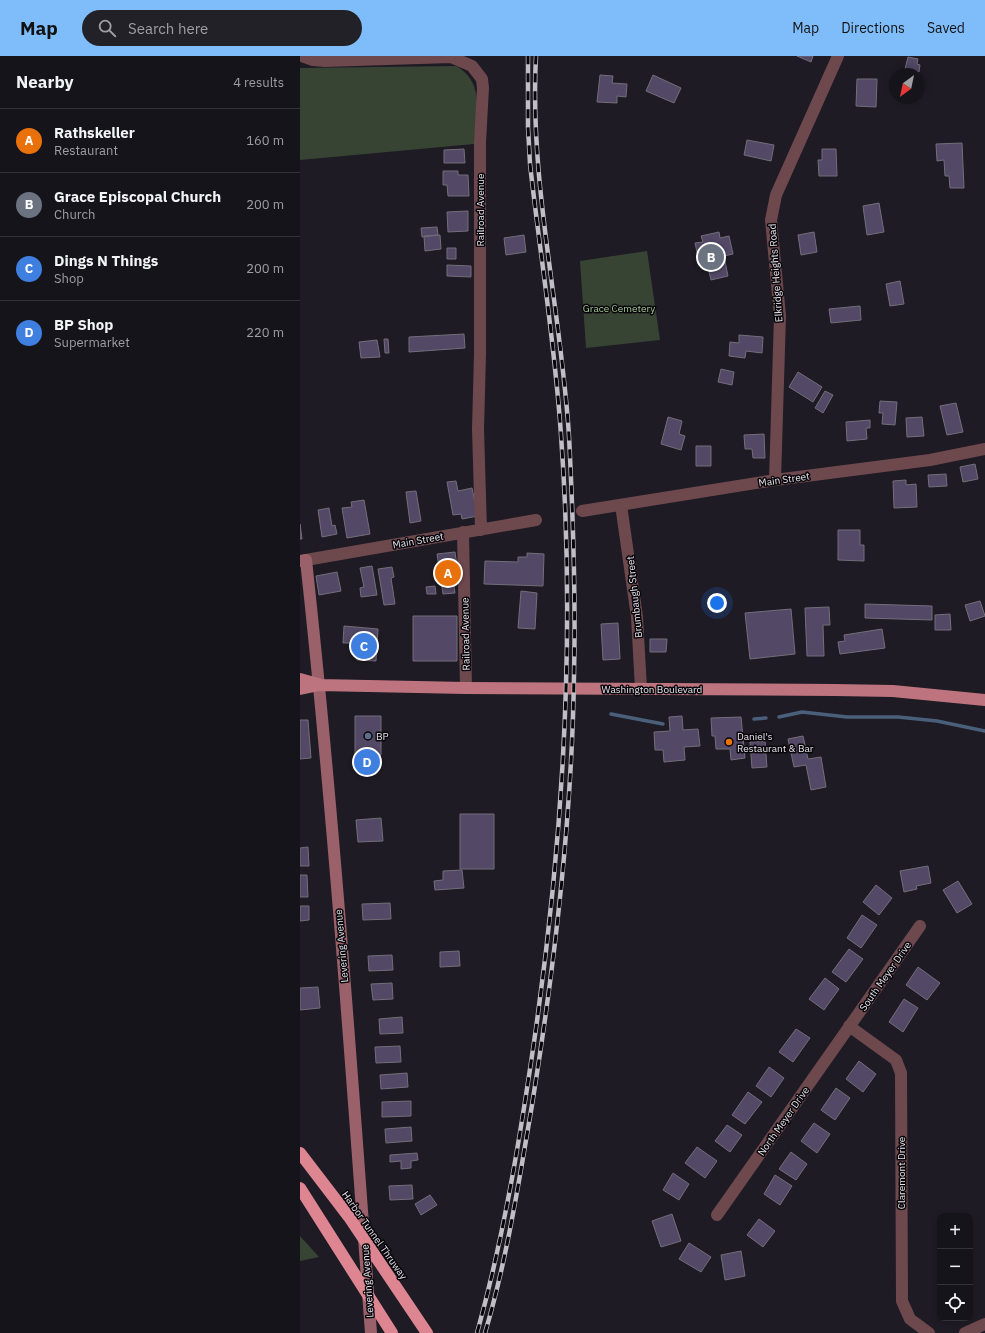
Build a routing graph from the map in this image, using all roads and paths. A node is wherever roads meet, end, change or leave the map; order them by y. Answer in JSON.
{"nodes":[{"id":1,"x":302,"y":56,"type":"edge"},
{"id":2,"x":838,"y":56,"type":"edge"},
{"id":3,"x":985,"y":449,"type":"edge"},
{"id":4,"x":775,"y":480,"type":"junction"},
{"id":5,"x":621,"y":505,"type":"junction"},
{"id":6,"x":582,"y":511,"type":"dead end"},
{"id":7,"x":536,"y":520,"type":"dead end"},
{"id":8,"x":481,"y":530,"type":"junction"},
{"id":9,"x":463,"y":532,"type":"junction"},
{"id":10,"x":303,"y":560,"type":"edge"},
{"id":11,"x":300,"y":679,"type":"edge"},
{"id":12,"x":319,"y":685,"type":"junction"},
{"id":13,"x":466,"y":688,"type":"junction"},
{"id":14,"x":300,"y":689,"type":"edge"},
{"id":15,"x":641,"y":689,"type":"junction"},
{"id":16,"x":985,"y":700,"type":"edge"},
{"id":17,"x":920,"y":926,"type":"dead end"},
{"id":18,"x":849,"y":1026,"type":"junction"},
{"id":19,"x":300,"y":1153,"type":"edge"},
{"id":20,"x":300,"y":1188,"type":"edge"},
{"id":21,"x":716,"y":1215,"type":"dead end"},
{"id":22,"x":985,"y":1324,"type":"edge"},
{"id":23,"x":370,"y":1333,"type":"edge"},
{"id":24,"x":392,"y":1333,"type":"edge"},
{"id":25,"x":427,"y":1333,"type":"edge"},
{"id":26,"x":929,"y":1333,"type":"edge"},
{"id":27,"x":965,"y":1333,"type":"edge"}],
"edges":[{"from":1,"to":8,"type":"street","name":"Railroad Avenue"},
{"from":2,"to":4,"type":"street","name":"Elkridge Heights Road"},
{"from":3,"to":4,"type":"street","name":"Main Street"},
{"from":4,"to":5,"type":"street","name":"Main Street"},
{"from":5,"to":6,"type":"street","name":"Main Street"},
{"from":5,"to":15,"type":"street","name":"Brumbaugh Street"},
{"from":7,"to":8,"type":"street","name":"Main Street"},
{"from":8,"to":9,"type":"street","name":"Main Street"},
{"from":9,"to":10,"type":"street","name":"Main Street"},
{"from":9,"to":13,"type":"street","name":"Railroad Avenue"},
{"from":10,"to":12,"type":"street","name":"Levering Avenue"},
{"from":11,"to":12,"type":"main road","name":"Washington Boulevard"},
{"from":12,"to":13,"type":"main road","name":"Washington Boulevard"},
{"from":12,"to":14,"type":"main road","name":"Washington Boulevard"},
{"from":12,"to":23,"type":"street","name":"Levering Avenue"},
{"from":13,"to":15,"type":"main road","name":"Washington Boulevard"},
{"from":15,"to":16,"type":"main road","name":"Washington Boulevard"},
{"from":17,"to":18,"type":"street","name":"South Meyer Drive"},
{"from":18,"to":21,"type":"street","name":"North Meyer Drive"},
{"from":18,"to":26,"type":"street","name":"Claremont Drive"},
{"from":19,"to":25,"type":"highway","name":"Harbor Tunnel Thruway","bridge":true},
{"from":20,"to":24,"type":"highway","bridge":true},
{"from":22,"to":27,"type":"street"}]}
